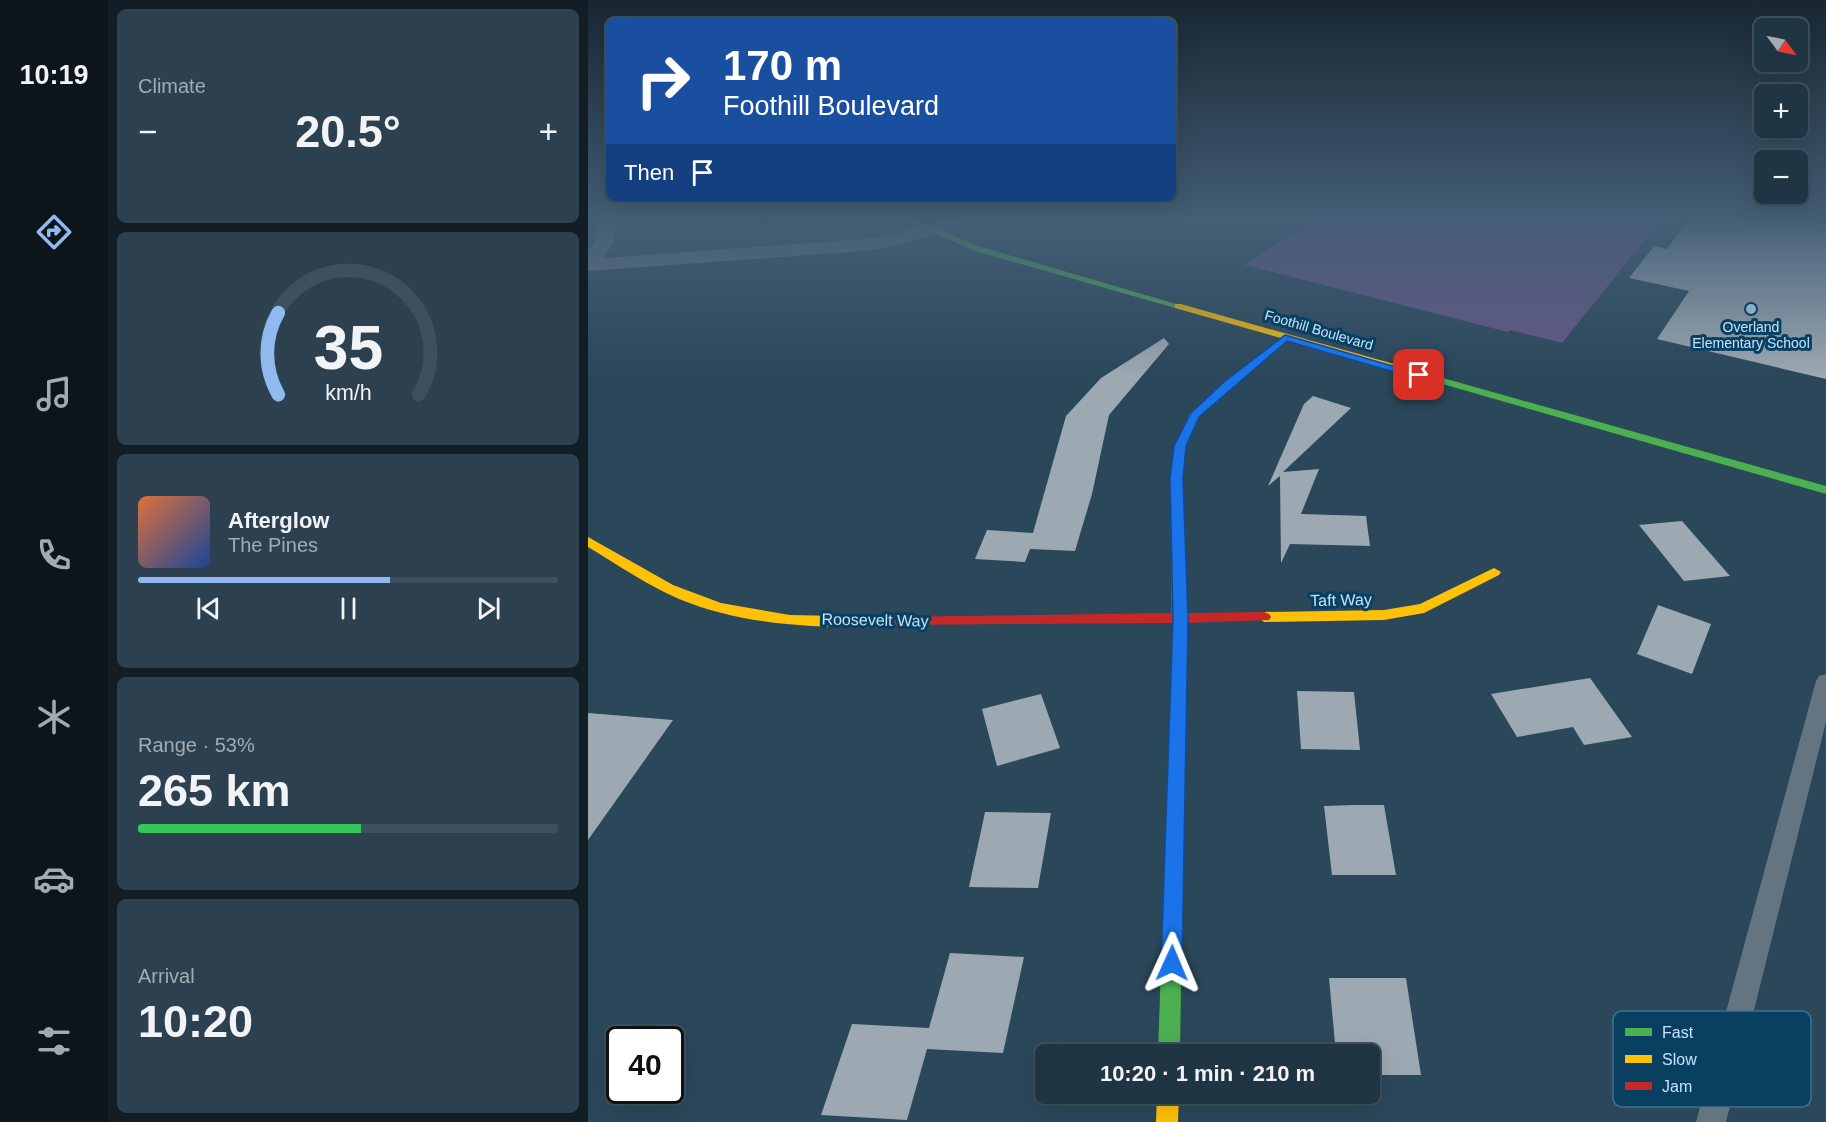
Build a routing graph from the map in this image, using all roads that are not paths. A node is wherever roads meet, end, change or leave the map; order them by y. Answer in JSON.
{"nodes":[{"id":1,"x":1059,"y":272,"type":"edge"},
{"id":2,"x":1285,"y":338,"type":"junction"},
{"id":3,"x":1826,"y":490,"type":"edge"},
{"id":4,"x":588,"y":541,"type":"edge"},
{"id":5,"x":1494,"y":572,"type":"dead end"},
{"id":6,"x":1180,"y":619,"type":"junction"},
{"id":7,"x":1826,"y":681,"type":"edge"},
{"id":8,"x":1741,"y":1011,"type":"edge"},
{"id":9,"x":1169,"y":1044,"type":"edge"},
{"id":10,"x":1168,"y":1104,"type":"edge"},
{"id":11,"x":1716,"y":1107,"type":"edge"},
{"id":12,"x":1167,"y":1122,"type":"edge"},
{"id":13,"x":1712,"y":1122,"type":"edge"}],
"edges":[{"from":1,"to":2,"type":"street","name":"Foothill Boulevard"},
{"from":2,"to":3,"type":"street","name":"Foothill Boulevard"},
{"from":2,"to":6,"type":"street"},
{"from":4,"to":6,"type":"street","name":"Roosevelt Way"},
{"from":5,"to":6,"type":"street","name":"Taft Way"},
{"from":6,"to":9,"type":"street"},
{"from":7,"to":8,"type":"lane"},
{"from":10,"to":12,"type":"street"},
{"from":11,"to":13,"type":"lane"}]}
